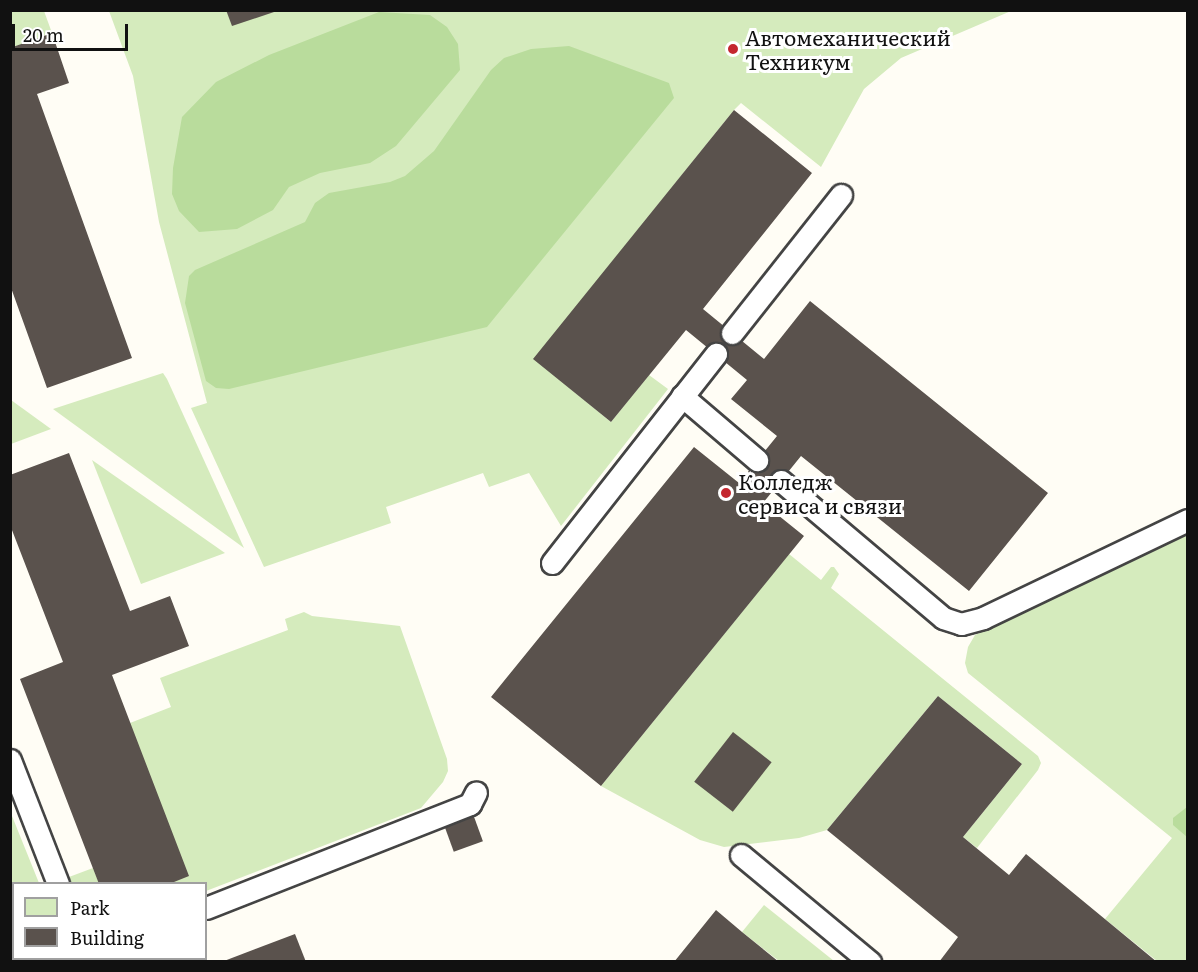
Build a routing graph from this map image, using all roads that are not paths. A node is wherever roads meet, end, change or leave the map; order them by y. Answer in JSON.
{"nodes":[{"id":1,"x":841,"y":195,"type":"dead end"},
{"id":2,"x":732,"y":333,"type":"dead end"},
{"id":3,"x":716,"y":354,"type":"dead end"},
{"id":4,"x":682,"y":396,"type":"junction"},
{"id":5,"x":757,"y":460,"type":"dead end"},
{"id":6,"x":781,"y":481,"type":"dead end"},
{"id":7,"x":1188,"y":520,"type":"edge"},
{"id":8,"x":552,"y":563,"type":"dead end"},
{"id":9,"x":10,"y":760,"type":"edge"},
{"id":10,"x":476,"y":792,"type":"dead end"},
{"id":11,"x":741,"y":855,"type":"dead end"},
{"id":12,"x":57,"y":882,"type":"edge"},
{"id":13,"x":207,"y":908,"type":"edge"},
{"id":14,"x":870,"y":962,"type":"edge"}],
"edges":[{"from":1,"to":2,"type":"lane"},
{"from":3,"to":4,"type":"lane"},
{"from":4,"to":5,"type":"lane"},
{"from":4,"to":8,"type":"lane"},
{"from":6,"to":7,"type":"lane"},
{"from":9,"to":12,"type":"lane"},
{"from":10,"to":13,"type":"lane"},
{"from":11,"to":14,"type":"lane"}]}
